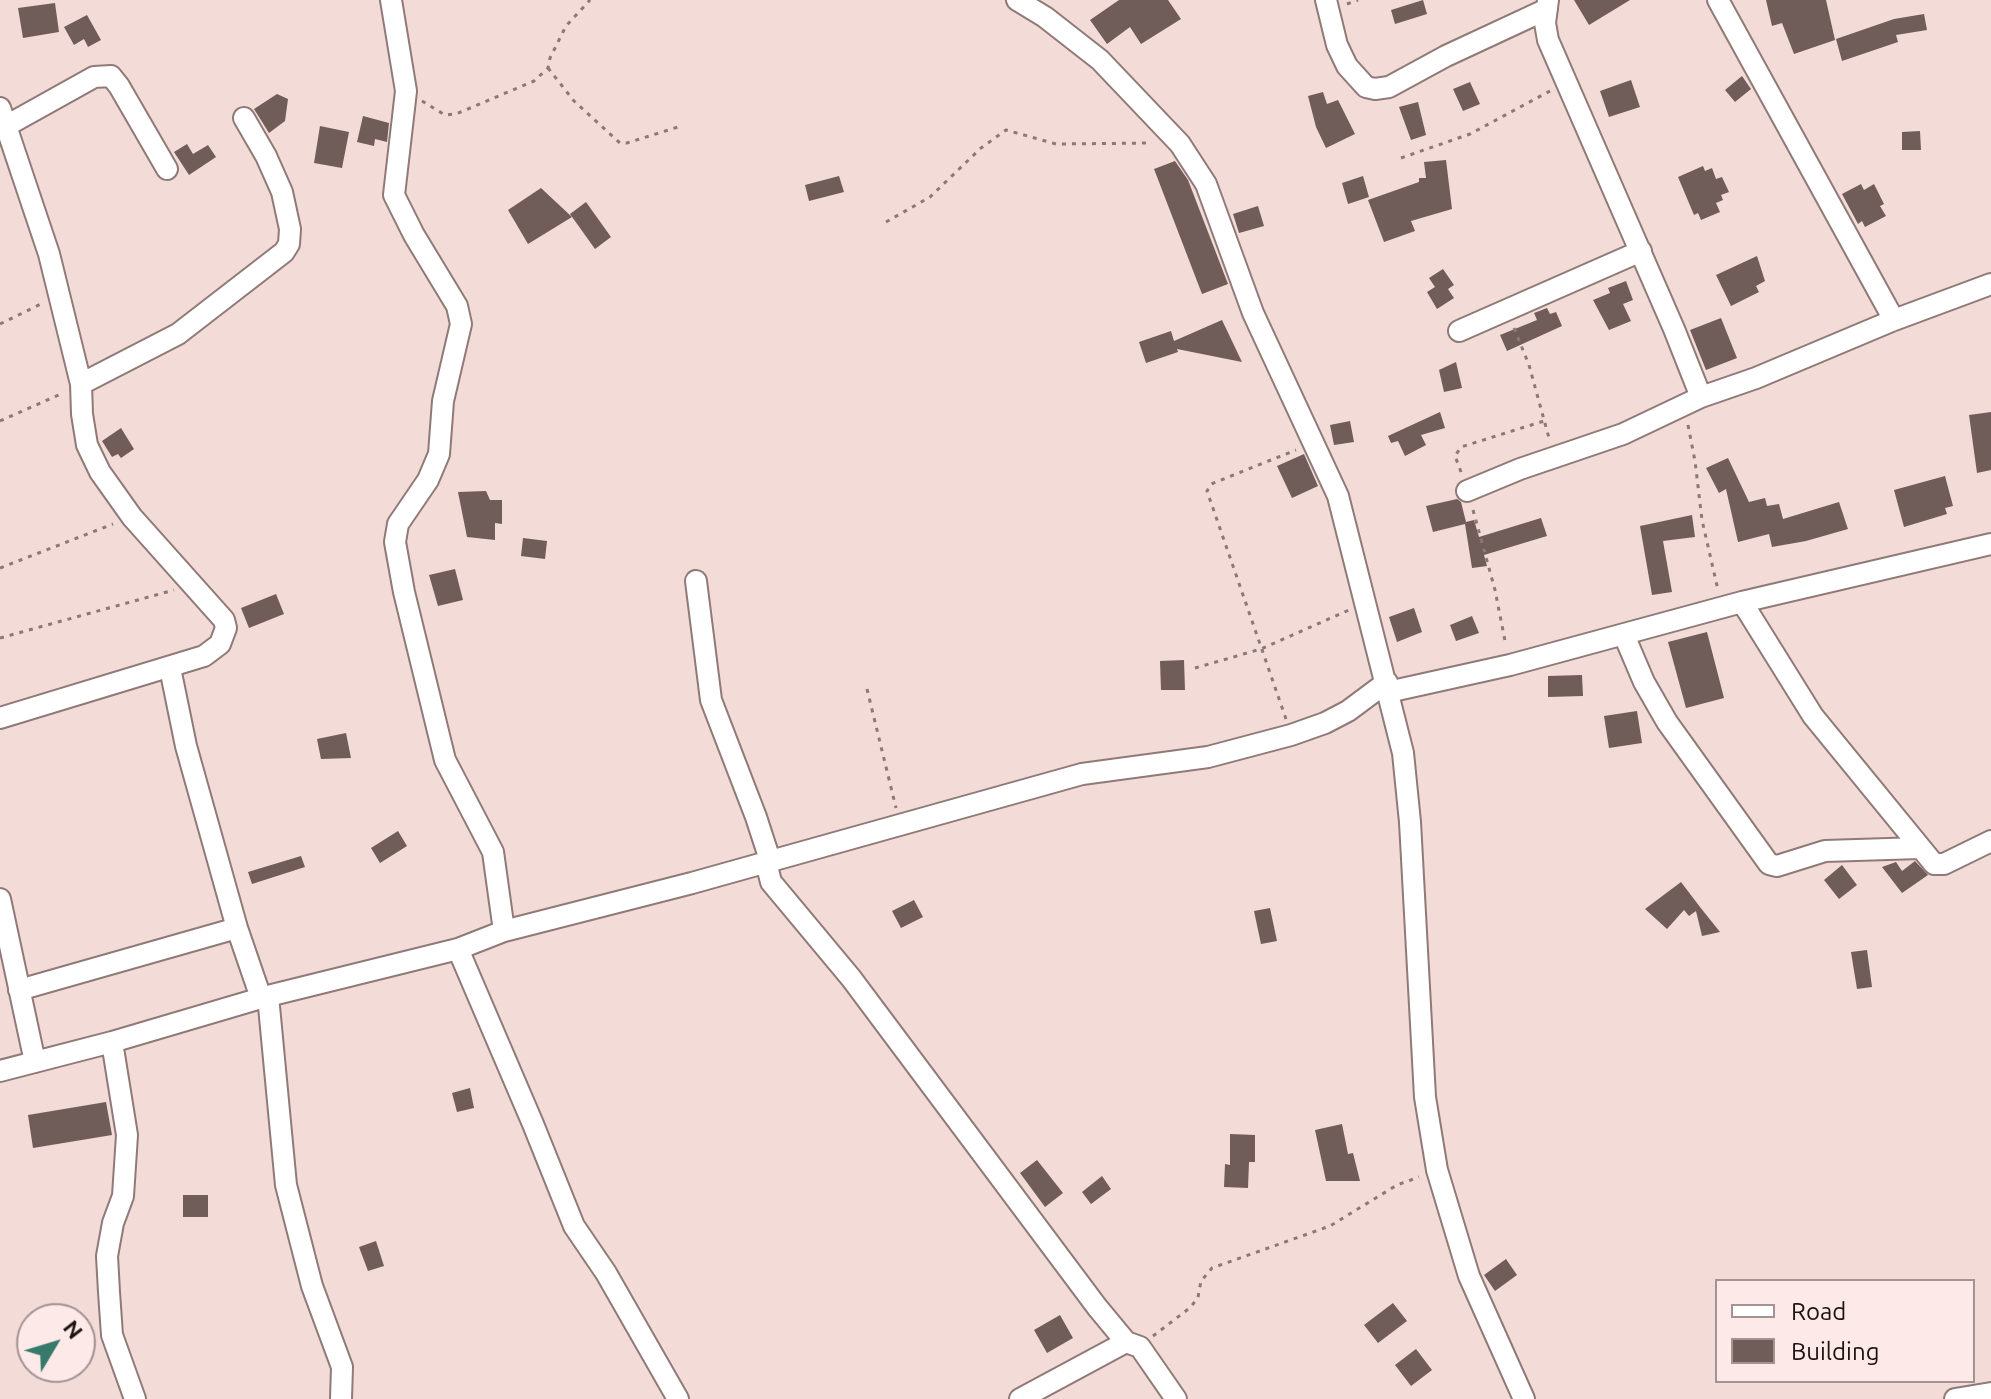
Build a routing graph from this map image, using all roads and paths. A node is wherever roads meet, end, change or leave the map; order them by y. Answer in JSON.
{"nodes":[{"id":1,"x":391,"y":0,"type":"edge"},
{"id":2,"x":590,"y":0,"type":"edge"},
{"id":3,"x":1017,"y":0,"type":"edge"},
{"id":4,"x":1326,"y":0,"type":"edge"},
{"id":5,"x":1718,"y":0,"type":"edge"},
{"id":6,"x":1547,"y":4,"type":"edge"},
{"id":7,"x":548,"y":68,"type":"junction"},
{"id":8,"x":1567,"y":82,"type":"junction"},
{"id":9,"x":406,"y":91,"type":"junction"},
{"id":10,"x":3,"y":117,"type":"edge"},
{"id":11,"x":244,"y":118,"type":"dead end"},
{"id":12,"x":678,"y":127,"type":"dead end"},
{"id":13,"x":1180,"y":144,"type":"junction"},
{"id":14,"x":1401,"y":158,"type":"dead end"},
{"id":15,"x":167,"y":169,"type":"dead end"},
{"id":16,"x":886,"y":222,"type":"dead end"},
{"id":17,"x":1641,"y":251,"type":"junction"},
{"id":18,"x":1991,"y":284,"type":"edge"},
{"id":19,"x":59,"y":296,"type":"junction"},
{"id":20,"x":1507,"y":311,"type":"junction"},
{"id":21,"x":1894,"y":320,"type":"junction"},
{"id":22,"x":0,"y":324,"type":"edge"},
{"id":23,"x":1459,"y":331,"type":"dead end"},
{"id":24,"x":81,"y":384,"type":"junction"},
{"id":25,"x":1692,"y":401,"type":"junction"},
{"id":26,"x":0,"y":421,"type":"edge"},
{"id":27,"x":1544,"y":421,"type":"junction"},
{"id":28,"x":1315,"y":443,"type":"junction"},
{"id":29,"x":1555,"y":458,"type":"junction"},
{"id":30,"x":1467,"y":491,"type":"junction"},
{"id":31,"x":132,"y":517,"type":"junction"},
{"id":32,"x":1991,"y":544,"type":"edge"},
{"id":33,"x":0,"y":568,"type":"edge"},
{"id":34,"x":696,"y":581,"type":"dead end"},
{"id":35,"x":193,"y":585,"type":"junction"},
{"id":36,"x":1367,"y":602,"type":"junction"},
{"id":37,"x":1732,"y":605,"type":"junction"},
{"id":38,"x":1624,"y":635,"type":"junction"},
{"id":39,"x":0,"y":638,"type":"edge"},
{"id":40,"x":1261,"y":649,"type":"junction"},
{"id":41,"x":1510,"y":665,"type":"junction"},
{"id":42,"x":170,"y":668,"type":"junction"},
{"id":43,"x":1195,"y":668,"type":"dead end"},
{"id":44,"x":1388,"y":687,"type":"junction"},
{"id":45,"x":867,"y":689,"type":"dead end"},
{"id":46,"x":0,"y":718,"type":"edge"},
{"id":47,"x":1291,"y":735,"type":"junction"},
{"id":48,"x":901,"y":824,"type":"junction"},
{"id":49,"x":1991,"y":841,"type":"edge"},
{"id":50,"x":1920,"y":848,"type":"junction"},
{"id":51,"x":770,"y":860,"type":"junction"},
{"id":52,"x":0,"y":899,"type":"edge"},
{"id":53,"x":237,"y":928,"type":"junction"},
{"id":54,"x":504,"y":931,"type":"junction"},
{"id":55,"x":458,"y":949,"type":"junction"},
{"id":56,"x":19,"y":990,"type":"junction"},
{"id":57,"x":265,"y":997,"type":"junction"},
{"id":58,"x":112,"y":1042,"type":"junction"},
{"id":59,"x":35,"y":1062,"type":"junction"},
{"id":60,"x":0,"y":1071,"type":"edge"},
{"id":61,"x":1437,"y":1170,"type":"junction"},
{"id":62,"x":1133,"y":1344,"type":"junction"},
{"id":63,"x":1991,"y":1393,"type":"edge"},
{"id":64,"x":135,"y":1399,"type":"edge"},
{"id":65,"x":341,"y":1399,"type":"edge"},
{"id":66,"x":678,"y":1399,"type":"edge"},
{"id":67,"x":1020,"y":1399,"type":"edge"},
{"id":68,"x":1176,"y":1399,"type":"edge"},
{"id":69,"x":1524,"y":1399,"type":"edge"},
{"id":70,"x":1955,"y":1399,"type":"edge"}],
"edges":[{"from":1,"to":9,"type":"street"},
{"from":2,"to":7,"type":"path"},
{"from":3,"to":13,"type":"street"},
{"from":4,"to":6,"type":"street"},
{"from":5,"to":21,"type":"street"},
{"from":6,"to":8,"type":"street"},
{"from":7,"to":9,"type":"path"},
{"from":7,"to":12,"type":"path"},
{"from":8,"to":14,"type":"path"},
{"from":8,"to":17,"type":"street"},
{"from":9,"to":54,"type":"street"},
{"from":10,"to":15,"type":"street"},
{"from":10,"to":19,"type":"street"},
{"from":11,"to":24,"type":"street"},
{"from":13,"to":16,"type":"path"},
{"from":13,"to":28,"type":"street"},
{"from":17,"to":20,"type":"street"},
{"from":17,"to":25,"type":"street"},
{"from":18,"to":21,"type":"street"},
{"from":19,"to":22,"type":"path"},
{"from":19,"to":24,"type":"street"},
{"from":20,"to":23,"type":"street"},
{"from":20,"to":27,"type":"path"},
{"from":21,"to":25,"type":"street"},
{"from":24,"to":26,"type":"path"},
{"from":24,"to":31,"type":"street"},
{"from":25,"to":29,"type":"street"},
{"from":25,"to":37,"type":"path"},
{"from":27,"to":29,"type":"path"},
{"from":27,"to":30,"type":"path"},
{"from":28,"to":36,"type":"street"},
{"from":28,"to":40,"type":"path"},
{"from":29,"to":30,"type":"street"},
{"from":30,"to":41,"type":"path"},
{"from":31,"to":33,"type":"path"},
{"from":31,"to":35,"type":"street"},
{"from":32,"to":37,"type":"street"},
{"from":34,"to":51,"type":"street"},
{"from":35,"to":39,"type":"path"},
{"from":35,"to":42,"type":"street"},
{"from":36,"to":40,"type":"path"},
{"from":36,"to":44,"type":"street"},
{"from":37,"to":38,"type":"street"},
{"from":37,"to":50,"type":"street"},
{"from":38,"to":41,"type":"street"},
{"from":38,"to":50,"type":"street"},
{"from":40,"to":43,"type":"path"},
{"from":40,"to":47,"type":"path"},
{"from":41,"to":44,"type":"street"},
{"from":42,"to":46,"type":"street"},
{"from":42,"to":53,"type":"street"},
{"from":44,"to":47,"type":"street"},
{"from":44,"to":61,"type":"street"},
{"from":45,"to":48,"type":"path"},
{"from":47,"to":48,"type":"street"},
{"from":48,"to":51,"type":"street"},
{"from":49,"to":50,"type":"street"},
{"from":51,"to":54,"type":"street"},
{"from":51,"to":62,"type":"street"},
{"from":52,"to":56,"type":"street"},
{"from":53,"to":56,"type":"street"},
{"from":53,"to":57,"type":"street"},
{"from":54,"to":55,"type":"street"},
{"from":55,"to":57,"type":"street"},
{"from":55,"to":66,"type":"street"},
{"from":56,"to":59,"type":"street"},
{"from":57,"to":58,"type":"street"},
{"from":57,"to":65,"type":"street"},
{"from":58,"to":59,"type":"street"},
{"from":58,"to":64,"type":"street"},
{"from":59,"to":60,"type":"street"},
{"from":61,"to":62,"type":"path"},
{"from":61,"to":69,"type":"street"},
{"from":62,"to":67,"type":"street"},
{"from":62,"to":68,"type":"street"},
{"from":63,"to":70,"type":"street"}]}
